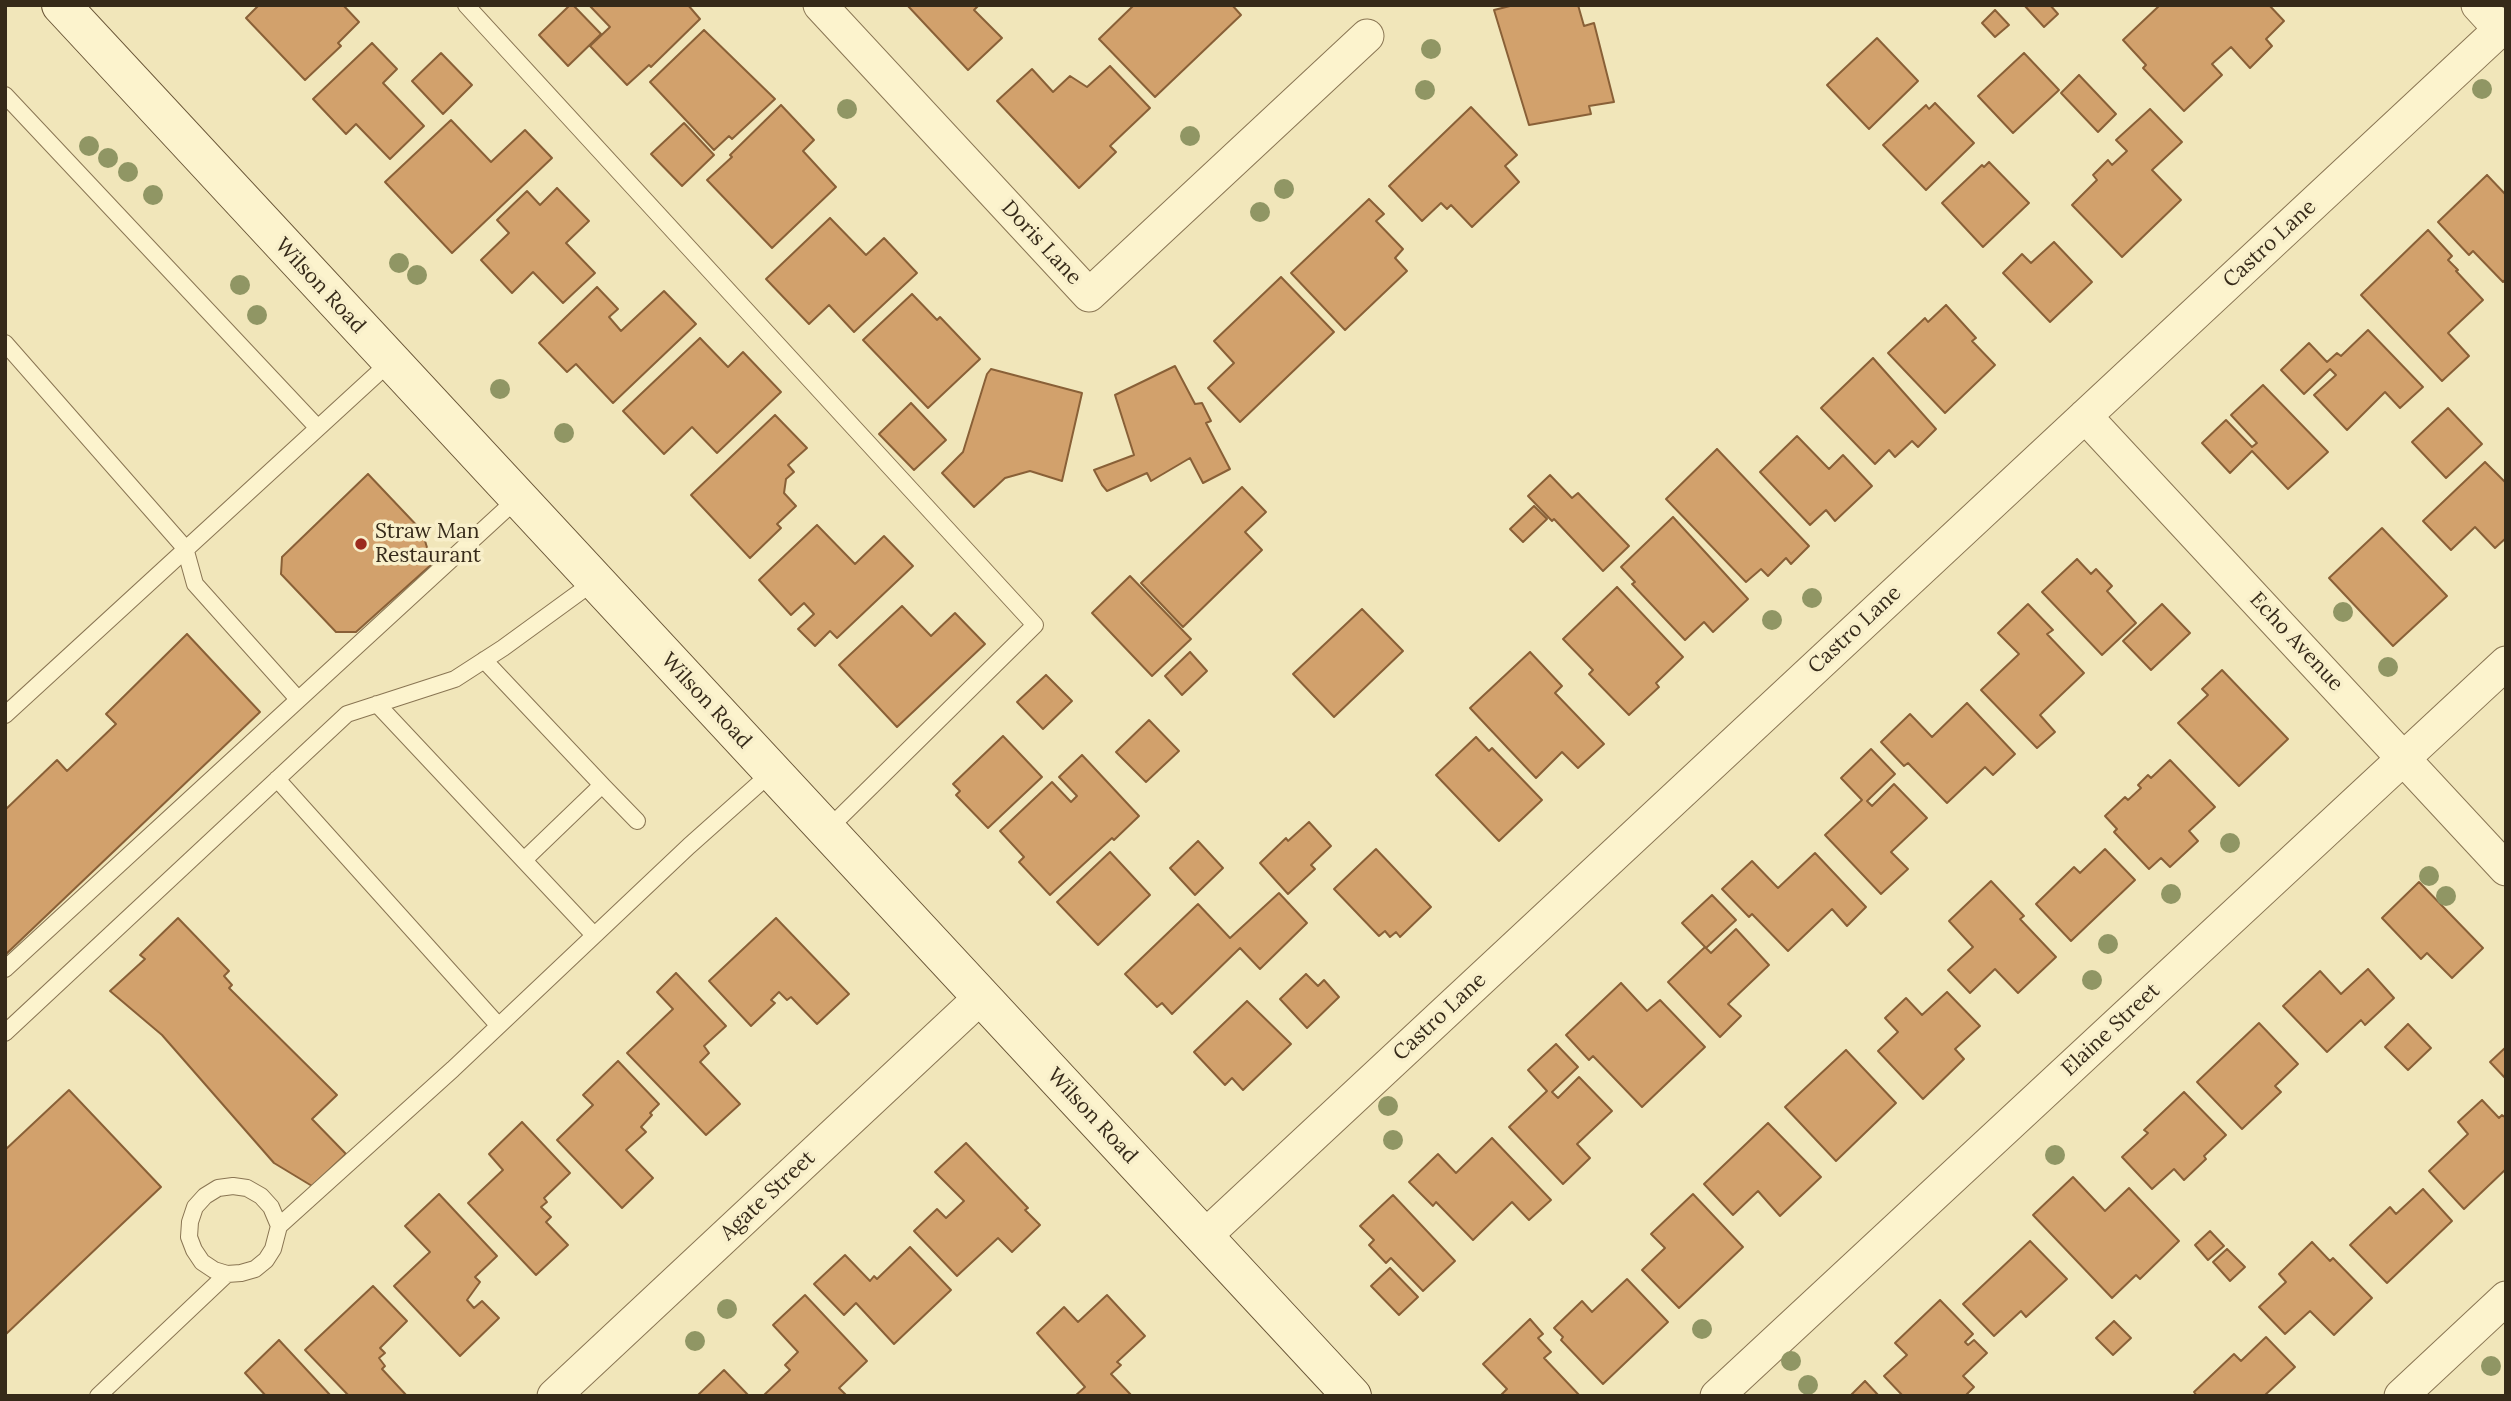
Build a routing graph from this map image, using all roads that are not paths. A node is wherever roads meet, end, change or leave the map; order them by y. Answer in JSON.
{"nodes":[{"id":1,"x":61,"y":5,"type":"edge"},
{"id":2,"x":466,"y":5,"type":"edge"},
{"id":3,"x":820,"y":5,"type":"edge"},
{"id":4,"x":2495,"y":19,"type":"edge"},
{"id":5,"x":1367,"y":36,"type":"dead end"},
{"id":6,"x":5,"y":95,"type":"edge"},
{"id":7,"x":5,"y":343,"type":"edge"},
{"id":8,"x":390,"y":362,"type":"junction"},
{"id":9,"x":2085,"y":416,"type":"junction"},
{"id":10,"x":317,"y":427,"type":"junction"},
{"id":11,"x":518,"y":498,"type":"junction"},
{"id":12,"x":185,"y":548,"type":"junction"},
{"id":13,"x":595,"y":581,"type":"junction"},
{"id":14,"x":484,"y":660,"type":"junction"},
{"id":15,"x":2506,"y":663,"type":"edge"},
{"id":16,"x":297,"y":698,"type":"junction"},
{"id":17,"x":377,"y":704,"type":"junction"},
{"id":18,"x":5,"y":715,"type":"edge"},
{"id":19,"x":2403,"y":758,"type":"junction"},
{"id":20,"x":772,"y":772,"type":"junction"},
{"id":21,"x":277,"y":779,"type":"junction"},
{"id":22,"x":602,"y":785,"type":"junction"},
{"id":23,"x":638,"y":821,"type":"dead end"},
{"id":24,"x":827,"y":830,"type":"junction"},
{"id":25,"x":524,"y":860,"type":"junction"},
{"id":26,"x":2506,"y":869,"type":"edge"},
{"id":27,"x":594,"y":935,"type":"junction"},
{"id":28,"x":5,"y":969,"type":"edge"},
{"id":29,"x":981,"y":997,"type":"junction"},
{"id":30,"x":498,"y":1025,"type":"junction"},
{"id":31,"x":5,"y":1033,"type":"edge"},
{"id":32,"x":279,"y":1226,"type":"junction"},
{"id":33,"x":1204,"y":1237,"type":"junction"},
{"id":34,"x":227,"y":1274,"type":"junction"},
{"id":35,"x":2506,"y":1298,"type":"edge"},
{"id":36,"x":99,"y":1396,"type":"edge"},
{"id":37,"x":554,"y":1396,"type":"edge"},
{"id":38,"x":1352,"y":1396,"type":"edge"},
{"id":39,"x":1717,"y":1396,"type":"edge"},
{"id":40,"x":2401,"y":1396,"type":"edge"}],
"edges":[{"from":1,"to":8,"type":"street","name":"Wilson Road"},
{"from":2,"to":24,"type":"lane"},
{"from":3,"to":5,"type":"street","name":"Doris Lane"},
{"from":4,"to":9,"type":"street","name":"Castro Lane"},
{"from":6,"to":10,"type":"lane"},
{"from":7,"to":12,"type":"lane"},
{"from":8,"to":10,"type":"lane"},
{"from":8,"to":11,"type":"street","name":"Wilson Road"},
{"from":9,"to":19,"type":"street","name":"Echo Avenue"},
{"from":9,"to":33,"type":"street","name":"Castro Lane"},
{"from":10,"to":12,"type":"lane"},
{"from":11,"to":13,"type":"street","name":"Wilson Road"},
{"from":11,"to":16,"type":"lane"},
{"from":12,"to":16,"type":"lane"},
{"from":12,"to":18,"type":"lane"},
{"from":13,"to":14,"type":"lane"},
{"from":13,"to":20,"type":"street","name":"Wilson Road"},
{"from":14,"to":17,"type":"lane"},
{"from":14,"to":22,"type":"lane"},
{"from":15,"to":19,"type":"street","name":"Elaine Street"},
{"from":16,"to":28,"type":"lane"},
{"from":17,"to":21,"type":"lane"},
{"from":17,"to":25,"type":"lane"},
{"from":19,"to":26,"type":"street","name":"Echo Avenue"},
{"from":19,"to":39,"type":"street","name":"Elaine Street"},
{"from":20,"to":24,"type":"street","name":"Wilson Road"},
{"from":20,"to":27,"type":"lane"},
{"from":21,"to":30,"type":"lane"},
{"from":21,"to":31,"type":"lane"},
{"from":22,"to":23,"type":"lane"},
{"from":22,"to":25,"type":"lane"},
{"from":24,"to":29,"type":"street","name":"Wilson Road"},
{"from":25,"to":27,"type":"lane"},
{"from":27,"to":30,"type":"lane"},
{"from":29,"to":33,"type":"street","name":"Wilson Road"},
{"from":29,"to":37,"type":"street","name":"Agate Street"},
{"from":30,"to":32,"type":"lane"},
{"from":32,"to":34,"type":"lane"},
{"from":32,"to":34,"type":"lane"},
{"from":33,"to":38,"type":"street","name":"Wilson Road"},
{"from":34,"to":36,"type":"lane"},
{"from":35,"to":40,"type":"street"}]}
